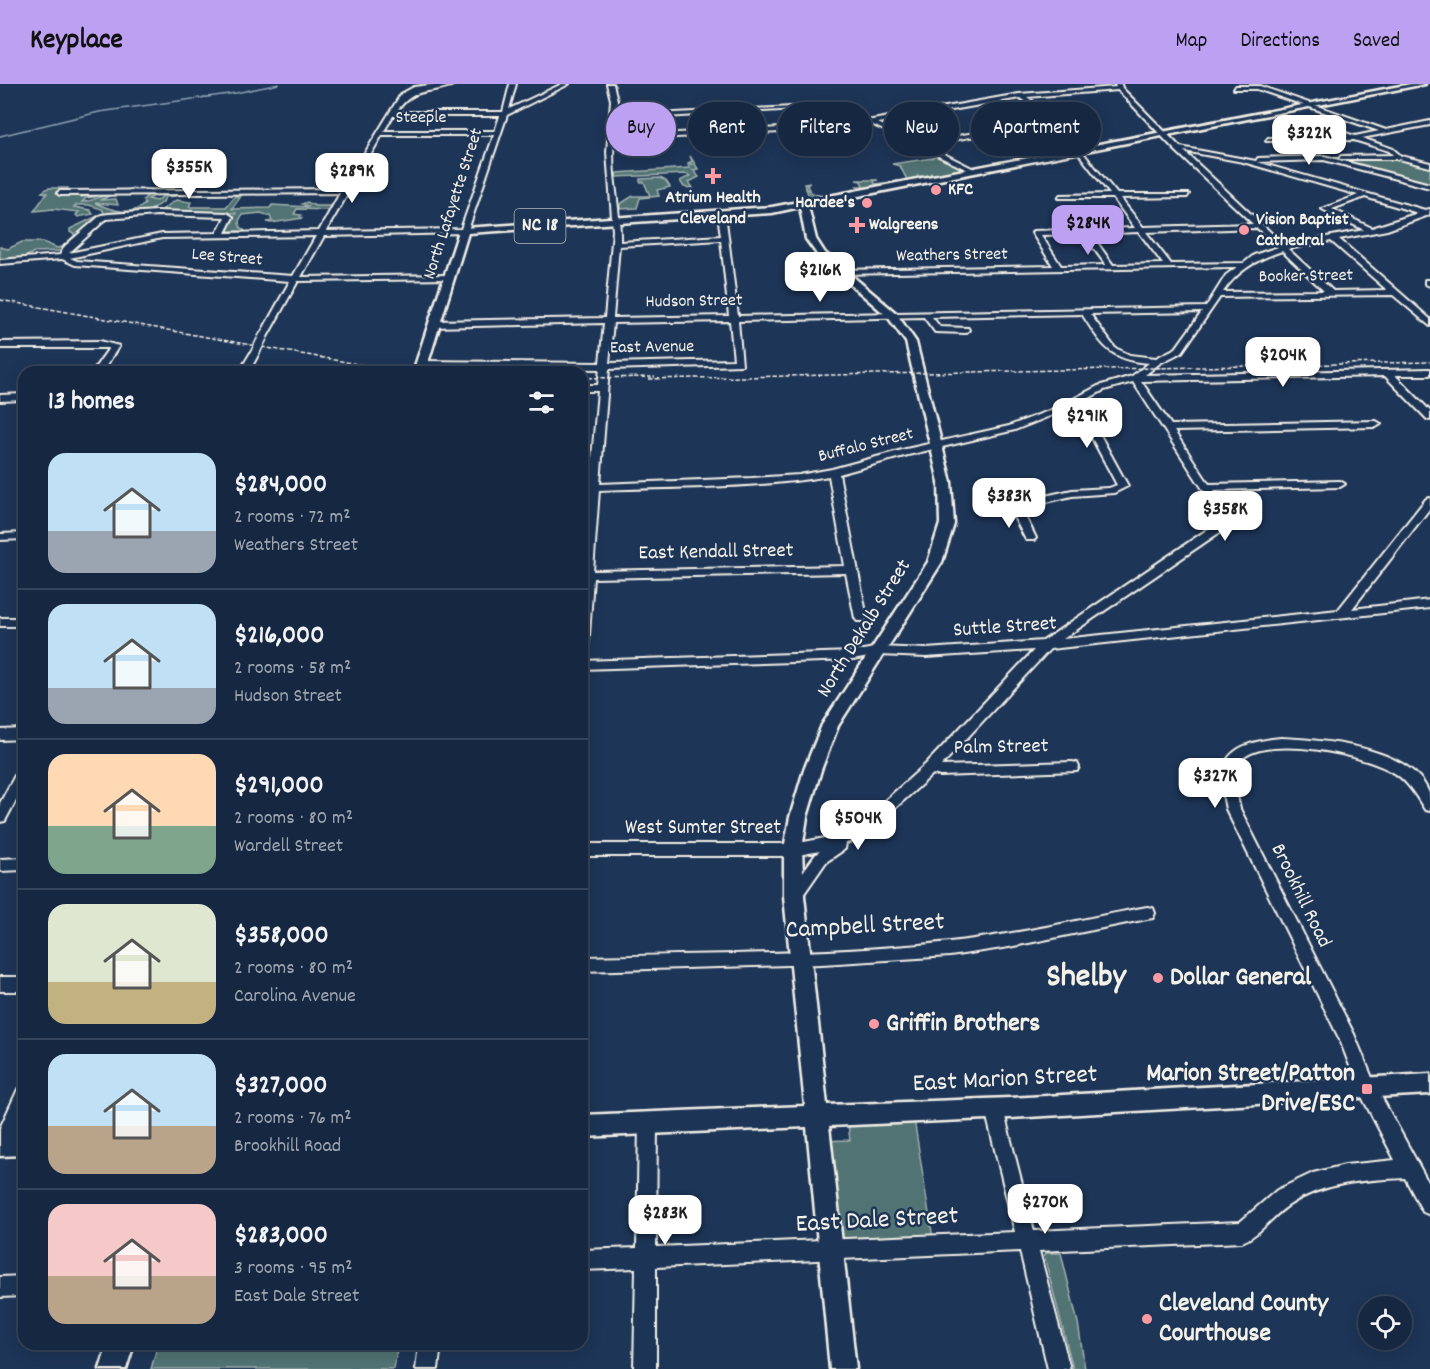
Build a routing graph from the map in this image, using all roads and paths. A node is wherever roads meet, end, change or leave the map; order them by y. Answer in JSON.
{"nodes":[{"id":1,"x":453,"y":84,"type":"edge"},
{"id":2,"x":513,"y":84,"type":"edge"},
{"id":3,"x":566,"y":84,"type":"edge"},
{"id":4,"x":610,"y":84,"type":"edge"},
{"id":5,"x":1422,"y":84,"type":"edge"},
{"id":6,"x":1118,"y":86,"type":"edge"},
{"id":7,"x":1236,"y":88,"type":"dead end"},
{"id":8,"x":1281,"y":88,"type":"dead end"},
{"id":9,"x":1266,"y":90,"type":"junction"},
{"id":10,"x":1022,"y":96,"type":"junction"},
{"id":11,"x":612,"y":102,"type":"edge"},
{"id":12,"x":1030,"y":102,"type":"edge"},
{"id":13,"x":1308,"y":105,"type":"junction"},
{"id":14,"x":778,"y":110,"type":"edge"},
{"id":15,"x":505,"y":113,"type":"junction"},
{"id":16,"x":393,"y":114,"type":"junction"},
{"id":17,"x":676,"y":115,"type":"edge"},
{"id":18,"x":872,"y":122,"type":"joint"},
{"id":19,"x":1430,"y":123,"type":"edge"},
{"id":20,"x":1311,"y":124,"type":"dead end"},
{"id":21,"x":884,"y":128,"type":"edge"},
{"id":22,"x":778,"y":131,"type":"edge"},
{"id":23,"x":1386,"y":132,"type":"junction"},
{"id":24,"x":381,"y":133,"type":"junction"},
{"id":25,"x":497,"y":133,"type":"junction"},
{"id":26,"x":1163,"y":133,"type":"junction"},
{"id":27,"x":676,"y":135,"type":"edge"},
{"id":28,"x":1355,"y":138,"type":"junction"},
{"id":29,"x":1101,"y":146,"type":"edge"},
{"id":30,"x":1176,"y":148,"type":"junction"},
{"id":31,"x":1276,"y":153,"type":"junction"},
{"id":32,"x":610,"y":156,"type":"edge"},
{"id":33,"x":943,"y":156,"type":"edge"},
{"id":34,"x":1049,"y":156,"type":"edge"},
{"id":35,"x":1084,"y":156,"type":"edge"},
{"id":36,"x":1399,"y":157,"type":"junction"},
{"id":37,"x":1324,"y":158,"type":"junction"},
{"id":38,"x":1244,"y":160,"type":"junction"},
{"id":39,"x":1430,"y":165,"type":"edge"},
{"id":40,"x":974,"y":171,"type":"junction"},
{"id":41,"x":1430,"y":186,"type":"edge"},
{"id":42,"x":345,"y":191,"type":"junction"},
{"id":43,"x":60,"y":193,"type":"dead end"},
{"id":44,"x":1186,"y":195,"type":"dead end"},
{"id":45,"x":1365,"y":195,"type":"junction"},
{"id":46,"x":1060,"y":197,"type":"dead end"},
{"id":47,"x":1115,"y":197,"type":"junction"},
{"id":48,"x":804,"y":205,"type":"junction"},
{"id":49,"x":1429,"y":213,"type":"edge"},
{"id":50,"x":722,"y":215,"type":"junction"},
{"id":51,"x":616,"y":222,"type":"junction"},
{"id":52,"x":1259,"y":226,"type":"junction"},
{"id":53,"x":1141,"y":230,"type":"junction"},
{"id":54,"x":464,"y":231,"type":"junction"},
{"id":55,"x":1086,"y":231,"type":"junction"},
{"id":56,"x":1372,"y":231,"type":"junction"},
{"id":57,"x":321,"y":233,"type":"junction"},
{"id":58,"x":220,"y":235,"type":"junction"},
{"id":59,"x":725,"y":238,"type":"junction"},
{"id":60,"x":1334,"y":239,"type":"junction"},
{"id":61,"x":616,"y":244,"type":"junction"},
{"id":62,"x":1283,"y":248,"type":"junction"},
{"id":63,"x":63,"y":257,"type":"junction"},
{"id":64,"x":0,"y":262,"type":"edge"},
{"id":65,"x":1244,"y":265,"type":"junction"},
{"id":66,"x":1169,"y":266,"type":"junction"},
{"id":67,"x":1111,"y":267,"type":"junction"},
{"id":68,"x":1058,"y":268,"type":"junction"},
{"id":69,"x":840,"y":272,"type":"junction"},
{"id":70,"x":449,"y":277,"type":"junction"},
{"id":71,"x":295,"y":279,"type":"junction"},
{"id":72,"x":1397,"y":292,"type":"junction"},
{"id":73,"x":1332,"y":294,"type":"junction"},
{"id":74,"x":1217,"y":295,"type":"junction"},
{"id":75,"x":1207,"y":309,"type":"junction"},
{"id":76,"x":1084,"y":311,"type":"junction"},
{"id":77,"x":926,"y":314,"type":"junction"},
{"id":78,"x":892,"y":315,"type":"junction"},
{"id":79,"x":734,"y":318,"type":"junction"},
{"id":80,"x":610,"y":321,"type":"junction"},
{"id":81,"x":1430,"y":323,"type":"edge"},
{"id":82,"x":433,"y":324,"type":"junction"},
{"id":83,"x":965,"y":330,"type":"dead end"},
{"id":84,"x":0,"y":345,"type":"edge"},
{"id":85,"x":1157,"y":361,"type":"junction"},
{"id":86,"x":101,"y":366,"type":"edge"},
{"id":87,"x":247,"y":366,"type":"edge"},
{"id":88,"x":420,"y":366,"type":"edge"},
{"id":89,"x":588,"y":366,"type":"edge"},
{"id":90,"x":605,"y":366,"type":"junction"},
{"id":91,"x":1430,"y":372,"type":"edge"},
{"id":92,"x":1388,"y":373,"type":"junction"},
{"id":93,"x":1135,"y":378,"type":"junction"},
{"id":94,"x":588,"y":388,"type":"edge"},
{"id":95,"x":602,"y":388,"type":"junction"},
{"id":96,"x":0,"y":398,"type":"edge"},
{"id":97,"x":18,"y":398,"type":"edge"},
{"id":98,"x":1077,"y":401,"type":"junction"},
{"id":99,"x":1430,"y":417,"type":"edge"},
{"id":100,"x":1376,"y":424,"type":"dead end"},
{"id":101,"x":1169,"y":428,"type":"junction"},
{"id":102,"x":936,"y":446,"type":"junction"},
{"id":103,"x":833,"y":472,"type":"junction"},
{"id":104,"x":1340,"y":484,"type":"dead end"},
{"id":105,"x":593,"y":487,"type":"junction"},
{"id":106,"x":1208,"y":487,"type":"junction"},
{"id":107,"x":1430,"y":501,"type":"edge"},
{"id":108,"x":1015,"y":507,"type":"junction"},
{"id":109,"x":1000,"y":509,"type":"dead end"},
{"id":110,"x":18,"y":536,"type":"edge"},
{"id":111,"x":0,"y":537,"type":"edge"},
{"id":112,"x":1030,"y":538,"type":"dead end"},
{"id":113,"x":588,"y":542,"type":"edge"},
{"id":114,"x":852,"y":569,"type":"junction"},
{"id":115,"x":588,"y":575,"type":"edge"},
{"id":116,"x":1430,"y":604,"type":"edge"},
{"id":117,"x":1342,"y":613,"type":"junction"},
{"id":118,"x":861,"y":618,"type":"dead end"},
{"id":119,"x":0,"y":622,"type":"edge"},
{"id":120,"x":18,"y":622,"type":"edge"},
{"id":121,"x":1046,"y":645,"type":"junction"},
{"id":122,"x":879,"y":651,"type":"junction"},
{"id":123,"x":588,"y":664,"type":"edge"},
{"id":124,"x":18,"y":734,"type":"edge"},
{"id":125,"x":0,"y":735,"type":"edge"},
{"id":126,"x":1072,"y":767,"type":"dead end"},
{"id":127,"x":931,"y":768,"type":"junction"},
{"id":128,"x":18,"y":781,"type":"edge"},
{"id":129,"x":4,"y":802,"type":"edge"},
{"id":130,"x":1430,"y":806,"type":"edge"},
{"id":131,"x":0,"y":817,"type":"edge"},
{"id":132,"x":857,"y":834,"type":"junction"},
{"id":133,"x":588,"y":850,"type":"edge"},
{"id":134,"x":793,"y":850,"type":"junction"},
{"id":135,"x":18,"y":864,"type":"edge"},
{"id":136,"x":0,"y":865,"type":"edge"},
{"id":137,"x":794,"y":896,"type":"junction"},
{"id":138,"x":1147,"y":913,"type":"dead end"},
{"id":139,"x":801,"y":958,"type":"junction"},
{"id":140,"x":588,"y":964,"type":"edge"},
{"id":141,"x":0,"y":984,"type":"edge"},
{"id":142,"x":18,"y":984,"type":"edge"},
{"id":143,"x":1430,"y":1084,"type":"edge"},
{"id":144,"x":1367,"y":1089,"type":"junction"},
{"id":145,"x":994,"y":1109,"type":"junction"},
{"id":146,"x":18,"y":1115,"type":"edge"},
{"id":147,"x":817,"y":1117,"type":"junction"},
{"id":148,"x":648,"y":1123,"type":"junction"},
{"id":149,"x":588,"y":1126,"type":"edge"},
{"id":150,"x":9,"y":1144,"type":"edge"},
{"id":151,"x":1409,"y":1168,"type":"junction"},
{"id":152,"x":1430,"y":1205,"type":"edge"},
{"id":153,"x":1027,"y":1241,"type":"junction"},
{"id":154,"x":831,"y":1250,"type":"junction"},
{"id":155,"x":646,"y":1257,"type":"junction"},
{"id":156,"x":588,"y":1260,"type":"edge"},
{"id":157,"x":18,"y":1286,"type":"edge"},
{"id":158,"x":0,"y":1287,"type":"edge"},
{"id":159,"x":119,"y":1350,"type":"edge"},
{"id":160,"x":429,"y":1350,"type":"edge"},
{"id":161,"x":113,"y":1369,"type":"edge"},
{"id":162,"x":427,"y":1369,"type":"edge"},
{"id":163,"x":645,"y":1369,"type":"edge"},
{"id":164,"x":843,"y":1369,"type":"edge"},
{"id":165,"x":1059,"y":1369,"type":"edge"}],
"edges":[{"from":1,"to":16,"type":"street"},
{"from":2,"to":15,"type":"street"},
{"from":3,"to":15,"type":"street","name":"North Lafayette Street"},
{"from":4,"to":11,"type":"street"},
{"from":5,"to":13,"type":"main road","number":"NC 18"},
{"from":6,"to":10,"type":"street"},
{"from":6,"to":26,"type":"street"},
{"from":7,"to":9,"type":"street"},
{"from":8,"to":9,"type":"street"},
{"from":9,"to":13,"type":"street"},
{"from":10,"to":12,"type":"street"},
{"from":10,"to":18,"type":"street"},
{"from":13,"to":23,"type":"street"},
{"from":13,"to":26,"type":"main road","number":"NC 18"},
{"from":14,"to":17,"type":"street"},
{"from":15,"to":16,"type":"street"},
{"from":15,"to":25,"type":"street","name":"North Lafayette Street"},
{"from":16,"to":24,"type":"street"},
{"from":18,"to":21,"type":"street"},
{"from":19,"to":23,"type":"street"},
{"from":20,"to":28,"type":"street"},
{"from":22,"to":27,"type":"street"},
{"from":23,"to":28,"type":"street"},
{"from":24,"to":25,"type":"street","name":"Steeple"},
{"from":24,"to":42,"type":"street"},
{"from":25,"to":54,"type":"street","name":"North Lafayette Street"},
{"from":26,"to":29,"type":"main road","number":"NC 18"},
{"from":26,"to":30,"type":"street"},
{"from":28,"to":31,"type":"street"},
{"from":28,"to":36,"type":"street"},
{"from":30,"to":38,"type":"street"},
{"from":30,"to":52,"type":"street"},
{"from":31,"to":37,"type":"street"},
{"from":31,"to":38,"type":"street"},
{"from":32,"to":51,"type":"street"},
{"from":33,"to":40,"type":"street"},
{"from":34,"to":40,"type":"main road","number":"NC 18"},
{"from":35,"to":47,"type":"street"},
{"from":36,"to":37,"type":"street"},
{"from":36,"to":39,"type":"street"},
{"from":37,"to":41,"type":"street"},
{"from":38,"to":45,"type":"street"},
{"from":40,"to":48,"type":"main road","number":"NC 18"},
{"from":42,"to":43,"type":"street"},
{"from":42,"to":57,"type":"street"},
{"from":44,"to":47,"type":"street"},
{"from":45,"to":49,"type":"street"},
{"from":45,"to":56,"type":"street"},
{"from":46,"to":47,"type":"street"},
{"from":47,"to":53,"type":"street"},
{"from":48,"to":50,"type":"main road","number":"NC 18"},
{"from":48,"to":69,"type":"main road","name":"North Dekalb Street"},
{"from":49,"to":56,"type":"street"},
{"from":50,"to":51,"type":"main road","number":"NC 18"},
{"from":50,"to":59,"type":"street"},
{"from":51,"to":54,"type":"main road","number":"NC 18"},
{"from":51,"to":61,"type":"street"},
{"from":52,"to":53,"type":"street"},
{"from":52,"to":62,"type":"street"},
{"from":53,"to":55,"type":"street"},
{"from":53,"to":66,"type":"street"},
{"from":54,"to":57,"type":"street"},
{"from":54,"to":70,"type":"main road","name":"North Lafayette Street"},
{"from":55,"to":67,"type":"street"},
{"from":55,"to":68,"type":"street"},
{"from":56,"to":60,"type":"street"},
{"from":57,"to":58,"type":"street"},
{"from":57,"to":71,"type":"street"},
{"from":58,"to":63,"type":"street"},
{"from":58,"to":63,"type":"street"},
{"from":59,"to":61,"type":"street"},
{"from":59,"to":79,"type":"street"},
{"from":60,"to":62,"type":"street"},
{"from":60,"to":72,"type":"street"},
{"from":61,"to":80,"type":"street"},
{"from":62,"to":65,"type":"street"},
{"from":62,"to":73,"type":"street"},
{"from":63,"to":64,"type":"street"},
{"from":63,"to":71,"type":"street","name":"Lee Street"},
{"from":65,"to":66,"type":"street","name":"Weathers Street"},
{"from":65,"to":74,"type":"street"},
{"from":66,"to":67,"type":"street","name":"Weathers Street"},
{"from":67,"to":68,"type":"street","name":"Weathers Street"},
{"from":68,"to":69,"type":"street","name":"Weathers Street"},
{"from":69,"to":78,"type":"main road","name":"North Dekalb Street"},
{"from":70,"to":71,"type":"street","name":"Lee Street"},
{"from":70,"to":82,"type":"main road","name":"North Lafayette Street"},
{"from":71,"to":87,"type":"street","bridge":true},
{"from":72,"to":73,"type":"street","name":"Booker Street"},
{"from":72,"to":81,"type":"street"},
{"from":73,"to":74,"type":"street","name":"Booker Street"},
{"from":74,"to":75,"type":"street"},
{"from":75,"to":76,"type":"street","name":"Hudson Street"},
{"from":75,"to":85,"type":"street"},
{"from":76,"to":77,"type":"street","name":"Hudson Street"},
{"from":76,"to":85,"type":"street"},
{"from":77,"to":78,"type":"street","name":"Hudson Street"},
{"from":77,"to":83,"type":"street"},
{"from":78,"to":79,"type":"street","name":"Hudson Street"},
{"from":78,"to":102,"type":"main road","name":"North Dekalb Street"},
{"from":79,"to":80,"type":"street","name":"Hudson Street"},
{"from":79,"to":90,"type":"street","name":"East Avenue"},
{"from":80,"to":82,"type":"street","name":"Hudson Street"},
{"from":80,"to":90,"type":"street"},
{"from":82,"to":88,"type":"main road","name":"North Lafayette Street"},
{"from":84,"to":86,"type":"street"},
{"from":85,"to":93,"type":"street"},
{"from":89,"to":90,"type":"street","name":"East Avenue"},
{"from":90,"to":95,"type":"street"},
{"from":91,"to":92,"type":"street"},
{"from":92,"to":93,"type":"street"},
{"from":92,"to":99,"type":"street"},
{"from":93,"to":98,"type":"street","name":"Buffalo Street"},
{"from":93,"to":101,"type":"street","name":"West Sumter Street"},
{"from":94,"to":95,"type":"street"},
{"from":95,"to":105,"type":"street"},
{"from":96,"to":97,"type":"street"},
{"from":98,"to":102,"type":"street","name":"Buffalo Street"},
{"from":98,"to":108,"type":"street"},
{"from":100,"to":101,"type":"street"},
{"from":101,"to":106,"type":"street","name":"West Sumter Street"},
{"from":102,"to":103,"type":"street","name":"Buffalo Street"},
{"from":102,"to":122,"type":"main road","name":"North Dekalb Street"},
{"from":103,"to":105,"type":"street","name":"Buffalo Street"},
{"from":103,"to":114,"type":"street"},
{"from":104,"to":106,"type":"street"},
{"from":105,"to":113,"type":"street"},
{"from":106,"to":121,"type":"street","name":"West Sumter Street"},
{"from":107,"to":117,"type":"street"},
{"from":108,"to":109,"type":"street"},
{"from":108,"to":112,"type":"street"},
{"from":110,"to":111,"type":"street"},
{"from":114,"to":115,"type":"street","name":"East Kendall Street"},
{"from":114,"to":118,"type":"street"},
{"from":116,"to":117,"type":"street","name":"Suttle Street"},
{"from":117,"to":121,"type":"street","name":"Suttle Street"},
{"from":119,"to":120,"type":"street"},
{"from":121,"to":122,"type":"street","name":"Suttle Street"},
{"from":121,"to":127,"type":"street","name":"West Sumter Street"},
{"from":122,"to":123,"type":"street","name":"Suttle Street"},
{"from":122,"to":134,"type":"main road","name":"North Dekalb Street"},
{"from":124,"to":125,"type":"street"},
{"from":126,"to":127,"type":"street","name":"Palm Street"},
{"from":127,"to":132,"type":"street","name":"West Sumter Street"},
{"from":128,"to":129,"type":"street"},
{"from":129,"to":131,"type":"street"},
{"from":130,"to":144,"type":"street","name":"Brookhill Road"},
{"from":132,"to":134,"type":"street","name":"West Sumter Street"},
{"from":132,"to":137,"type":"street","name":"West Sumter Street"},
{"from":133,"to":134,"type":"street","name":"West Sumter Street"},
{"from":134,"to":137,"type":"main road","name":"North Dekalb Street"},
{"from":135,"to":136,"type":"street"},
{"from":137,"to":139,"type":"main road","name":"North Dekalb Street"},
{"from":138,"to":139,"type":"street","name":"Campbell Street"},
{"from":139,"to":140,"type":"street","name":"Campbell Street"},
{"from":139,"to":147,"type":"main road","name":"North Dekalb Street"},
{"from":141,"to":142,"type":"street"},
{"from":143,"to":144,"type":"main road","name":"East Marion Street"},
{"from":144,"to":145,"type":"main road","name":"East Marion Street"},
{"from":144,"to":151,"type":"street"},
{"from":145,"to":147,"type":"main road","name":"East Marion Street"},
{"from":145,"to":153,"type":"street"},
{"from":146,"to":150,"type":"street"},
{"from":147,"to":148,"type":"main road","name":"East Marion Street"},
{"from":147,"to":154,"type":"main road","name":"North Dekalb Street"},
{"from":148,"to":149,"type":"main road","name":"East Marion Street"},
{"from":148,"to":155,"type":"street"},
{"from":151,"to":152,"type":"street"},
{"from":151,"to":153,"type":"street","name":"East Dale Street"},
{"from":153,"to":154,"type":"street","name":"East Dale Street"},
{"from":153,"to":165,"type":"street"},
{"from":154,"to":155,"type":"street","name":"East Dale Street"},
{"from":154,"to":164,"type":"main road","name":"North Dekalb Street"},
{"from":155,"to":156,"type":"street","name":"East Dale Street"},
{"from":155,"to":163,"type":"street"},
{"from":157,"to":158,"type":"street"},
{"from":159,"to":161,"type":"main road"},
{"from":160,"to":162,"type":"street"}]}
